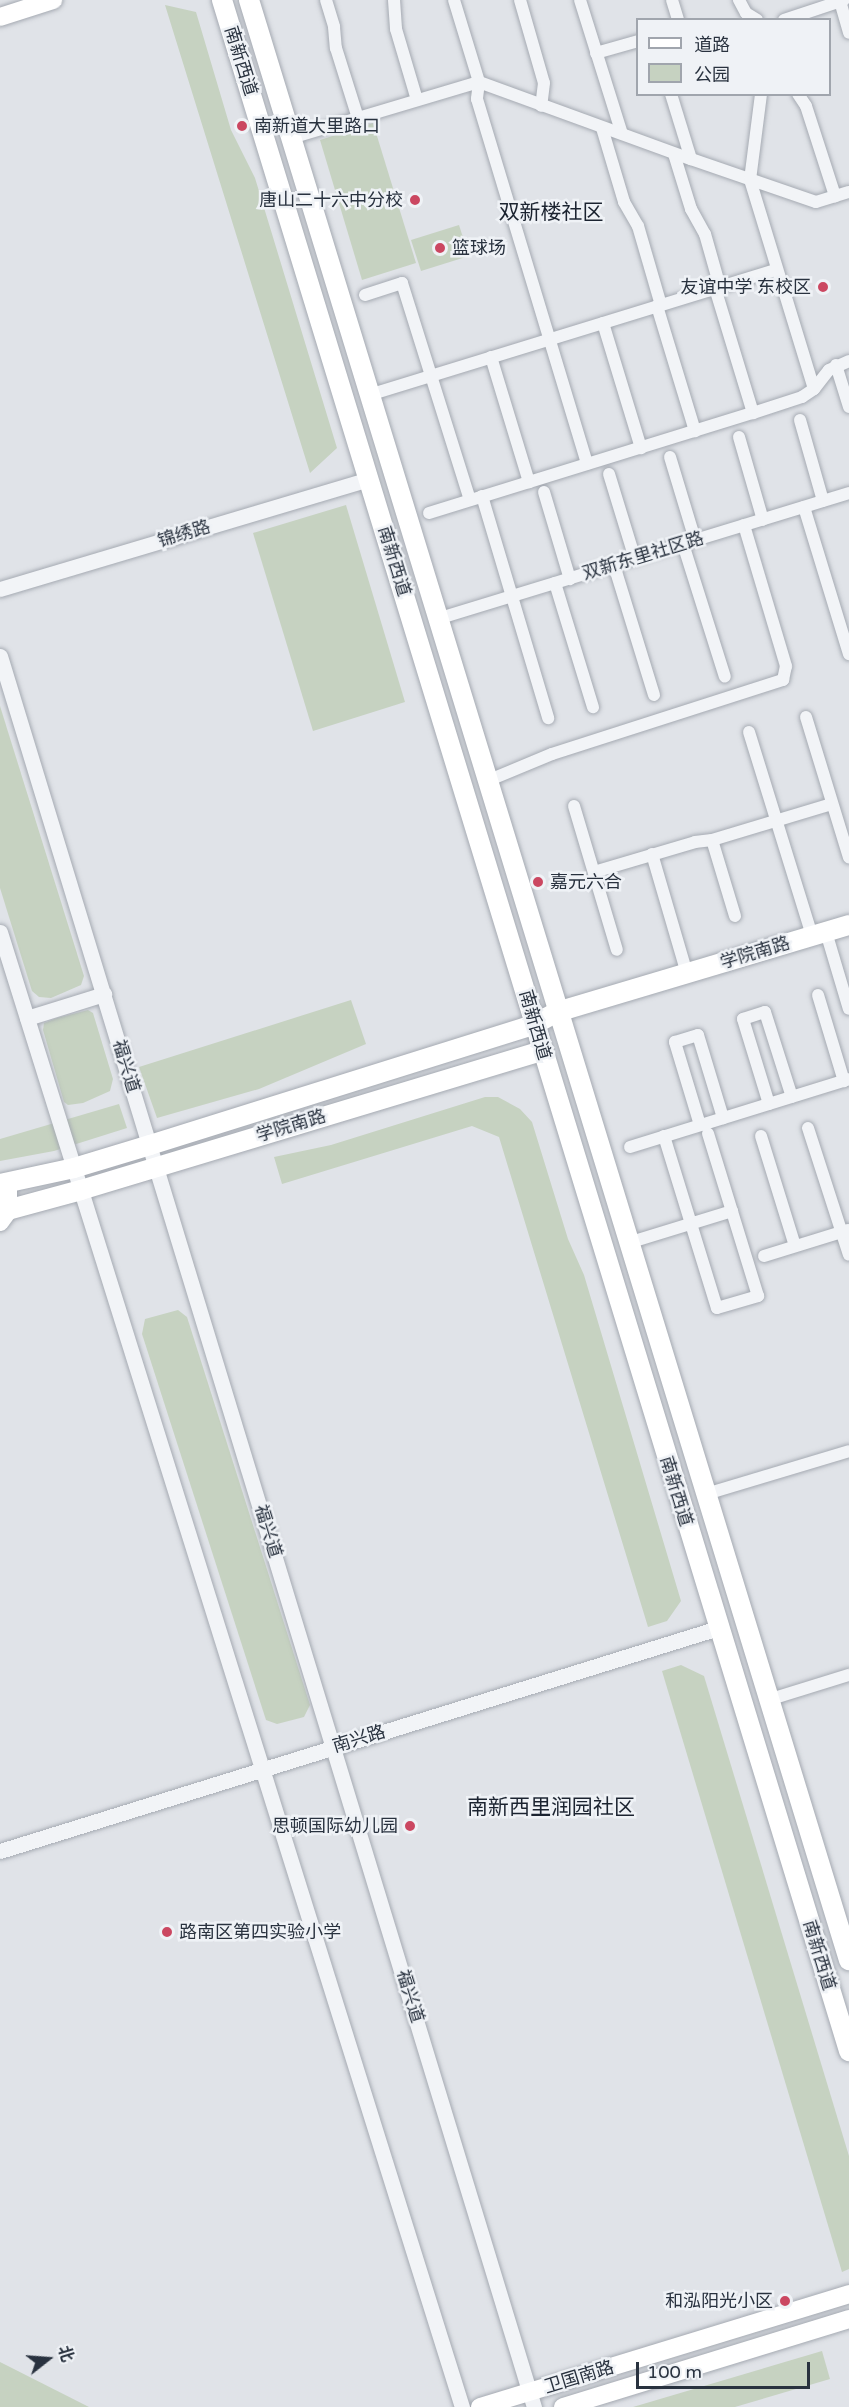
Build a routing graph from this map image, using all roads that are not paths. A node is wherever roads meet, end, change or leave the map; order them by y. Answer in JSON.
{"nodes":[{"id":1,"x":53,"y":0,"type":"edge"},
{"id":2,"x":222,"y":0,"type":"edge"},
{"id":3,"x":249,"y":0,"type":"edge"},
{"id":4,"x":326,"y":0,"type":"edge"},
{"id":5,"x":393,"y":0,"type":"edge"},
{"id":6,"x":454,"y":0,"type":"edge"},
{"id":7,"x":520,"y":0,"type":"edge"},
{"id":8,"x":580,"y":0,"type":"edge"},
{"id":9,"x":672,"y":0,"type":"edge"},
{"id":10,"x":739,"y":0,"type":"edge"},
{"id":11,"x":842,"y":1,"type":"edge"},
{"id":12,"x":820,"y":4,"type":"edge"},
{"id":13,"x":0,"y":17,"type":"edge"},
{"id":14,"x":677,"y":18,"type":"edge"},
{"id":15,"x":754,"y":18,"type":"edge"},
{"id":16,"x":788,"y":18,"type":"edge"},
{"id":17,"x":849,"y":33,"type":"edge"},
{"id":18,"x":636,"y":41,"type":"edge"},
{"id":19,"x":596,"y":53,"type":"junction"},
{"id":20,"x":479,"y":82,"type":"junction"},
{"id":21,"x":672,"y":96,"type":"edge"},
{"id":22,"x":761,"y":96,"type":"edge"},
{"id":23,"x":799,"y":96,"type":"edge"},
{"id":24,"x":417,"y":100,"type":"junction"},
{"id":25,"x":541,"y":106,"type":"junction"},
{"id":26,"x":358,"y":118,"type":"junction"},
{"id":27,"x":602,"y":128,"type":"junction"},
{"id":28,"x":622,"y":134,"type":"junction"},
{"id":29,"x":291,"y":138,"type":"junction"},
{"id":30,"x":674,"y":154,"type":"junction"},
{"id":31,"x":691,"y":159,"type":"junction"},
{"id":32,"x":750,"y":180,"type":"junction"},
{"id":33,"x":849,"y":192,"type":"edge"},
{"id":34,"x":835,"y":196,"type":"junction"},
{"id":35,"x":776,"y":270,"type":"junction"},
{"id":36,"x":718,"y":288,"type":"junction"},
{"id":37,"x":364,"y":295,"type":"dead end"},
{"id":38,"x":659,"y":306,"type":"junction"},
{"id":39,"x":603,"y":323,"type":"junction"},
{"id":40,"x":549,"y":339,"type":"junction"},
{"id":41,"x":491,"y":357,"type":"junction"},
{"id":42,"x":849,"y":361,"type":"edge"},
{"id":43,"x":836,"y":365,"type":"junction"},
{"id":44,"x":431,"y":376,"type":"junction"},
{"id":45,"x":814,"y":389,"type":"junction"},
{"id":46,"x":369,"y":395,"type":"junction"},
{"id":47,"x":849,"y":407,"type":"edge"},
{"id":48,"x":753,"y":413,"type":"junction"},
{"id":49,"x":800,"y":420,"type":"dead end"},
{"id":50,"x":695,"y":431,"type":"junction"},
{"id":51,"x":738,"y":437,"type":"dead end"},
{"id":52,"x":641,"y":448,"type":"junction"},
{"id":53,"x":670,"y":457,"type":"dead end"},
{"id":54,"x":587,"y":464,"type":"junction"},
{"id":55,"x":609,"y":474,"type":"dead end"},
{"id":56,"x":369,"y":479,"type":"junction"},
{"id":57,"x":529,"y":482,"type":"junction"},
{"id":58,"x":544,"y":492,"type":"dead end"},
{"id":59,"x":849,"y":493,"type":"edge"},
{"id":60,"x":476,"y":498,"type":"junction"},
{"id":61,"x":823,"y":501,"type":"junction"},
{"id":62,"x":804,"y":507,"type":"junction"},
{"id":63,"x":429,"y":513,"type":"dead end"},
{"id":64,"x":763,"y":520,"type":"junction"},
{"id":65,"x":744,"y":525,"type":"junction"},
{"id":66,"x":689,"y":542,"type":"junction"},
{"id":67,"x":635,"y":559,"type":"junction"},
{"id":68,"x":614,"y":565,"type":"junction"},
{"id":69,"x":570,"y":579,"type":"junction"},
{"id":70,"x":555,"y":583,"type":"junction"},
{"id":71,"x":0,"y":589,"type":"edge"},
{"id":72,"x":512,"y":596,"type":"junction"},
{"id":73,"x":437,"y":619,"type":"junction"},
{"id":74,"x":849,"y":654,"type":"edge"},
{"id":75,"x":0,"y":656,"type":"edge"},
{"id":76,"x":725,"y":677,"type":"dead end"},
{"id":77,"x":654,"y":695,"type":"dead end"},
{"id":78,"x":592,"y":706,"type":"dead end"},
{"id":79,"x":806,"y":717,"type":"dead end"},
{"id":80,"x":548,"y":718,"type":"dead end"},
{"id":81,"x":749,"y":732,"type":"dead end"},
{"id":82,"x":487,"y":781,"type":"junction"},
{"id":83,"x":832,"y":804,"type":"junction"},
{"id":84,"x":574,"y":806,"type":"dead end"},
{"id":85,"x":777,"y":821,"type":"junction"},
{"id":86,"x":712,"y":840,"type":"junction"},
{"id":87,"x":652,"y":854,"type":"junction"},
{"id":88,"x":849,"y":858,"type":"edge"},
{"id":89,"x":594,"y":872,"type":"junction"},
{"id":90,"x":735,"y":916,"type":"dead end"},
{"id":91,"x":849,"y":925,"type":"edge"},
{"id":92,"x":0,"y":932,"type":"edge"},
{"id":93,"x":819,"y":934,"type":"junction"},
{"id":94,"x":617,"y":950,"type":"dead end"},
{"id":95,"x":687,"y":974,"type":"junction"},
{"id":96,"x":104,"y":994,"type":"junction"},
{"id":97,"x":818,"y":995,"type":"dead end"},
{"id":98,"x":849,"y":1009,"type":"edge"},
{"id":99,"x":557,"y":1012,"type":"junction"},
{"id":100,"x":27,"y":1018,"type":"junction"},
{"id":101,"x":536,"y":1024,"type":"junction"},
{"id":102,"x":542,"y":1051,"type":"junction"},
{"id":103,"x":847,"y":1080,"type":"edge"},
{"id":104,"x":792,"y":1097,"type":"junction"},
{"id":105,"x":769,"y":1104,"type":"junction"},
{"id":106,"x":723,"y":1118,"type":"junction"},
{"id":107,"x":808,"y":1128,"type":"dead end"},
{"id":108,"x":704,"y":1129,"type":"junction"},
{"id":109,"x":664,"y":1136,"type":"junction"},
{"id":110,"x":761,"y":1136,"type":"dead end"},
{"id":111,"x":150,"y":1145,"type":"junction"},
{"id":112,"x":630,"y":1147,"type":"dead end"},
{"id":113,"x":157,"y":1167,"type":"junction"},
{"id":114,"x":74,"y":1168,"type":"junction"},
{"id":115,"x":3,"y":1187,"type":"edge"},
{"id":116,"x":81,"y":1190,"type":"junction"},
{"id":117,"x":732,"y":1211,"type":"junction"},
{"id":118,"x":3,"y":1215,"type":"edge"},
{"id":119,"x":691,"y":1223,"type":"junction"},
{"id":120,"x":845,"y":1231,"type":"edge"},
{"id":121,"x":628,"y":1243,"type":"junction"},
{"id":122,"x":795,"y":1246,"type":"junction"},
{"id":123,"x":849,"y":1255,"type":"edge"},
{"id":124,"x":764,"y":1256,"type":"dead end"},
{"id":125,"x":849,"y":1451,"type":"edge"},
{"id":126,"x":706,"y":1494,"type":"junction"},
{"id":127,"x":718,"y":1628,"type":"junction"},
{"id":128,"x":849,"y":1675,"type":"edge"},
{"id":129,"x":768,"y":1700,"type":"junction"},
{"id":130,"x":334,"y":1747,"type":"junction"},
{"id":131,"x":264,"y":1769,"type":"junction"},
{"id":132,"x":0,"y":1851,"type":"edge"},
{"id":133,"x":845,"y":1930,"type":"edge"},
{"id":134,"x":849,"y":1960,"type":"edge"},
{"id":135,"x":849,"y":2051,"type":"edge"},
{"id":136,"x":849,"y":2294,"type":"edge"},
{"id":137,"x":849,"y":2319,"type":"edge"},
{"id":138,"x":532,"y":2399,"type":"edge"},
{"id":139,"x":462,"y":2407,"type":"edge"},
{"id":140,"x":480,"y":2407,"type":"edge"},
{"id":141,"x":563,"y":2407,"type":"edge"}],
"edges":[{"from":1,"to":13,"type":"main road"},
{"from":2,"to":56,"type":"main road","name":"南新西道"},
{"from":3,"to":29,"type":"main road","name":"南新西道"},
{"from":4,"to":26,"type":"street"},
{"from":5,"to":24,"type":"street"},
{"from":6,"to":20,"type":"street"},
{"from":7,"to":25,"type":"street"},
{"from":8,"to":19,"type":"street"},
{"from":9,"to":14,"type":"street"},
{"from":10,"to":15,"type":"street"},
{"from":11,"to":12,"type":"street"},
{"from":11,"to":17,"type":"street"},
{"from":12,"to":16,"type":"street"},
{"from":18,"to":19,"type":"street"},
{"from":19,"to":28,"type":"street"},
{"from":20,"to":24,"type":"street"},
{"from":20,"to":25,"type":"street"},
{"from":20,"to":40,"type":"street"},
{"from":21,"to":31,"type":"street"},
{"from":22,"to":32,"type":"street"},
{"from":23,"to":34,"type":"street"},
{"from":24,"to":26,"type":"street"},
{"from":25,"to":27,"type":"street"},
{"from":26,"to":29,"type":"street"},
{"from":27,"to":28,"type":"street"},
{"from":27,"to":38,"type":"street"},
{"from":28,"to":30,"type":"street"},
{"from":29,"to":46,"type":"main road","name":"南新西道"},
{"from":30,"to":31,"type":"street"},
{"from":30,"to":36,"type":"street"},
{"from":31,"to":32,"type":"street"},
{"from":32,"to":34,"type":"street"},
{"from":32,"to":35,"type":"street"},
{"from":33,"to":34,"type":"street"},
{"from":35,"to":36,"type":"street"},
{"from":35,"to":45,"type":"street"},
{"from":36,"to":38,"type":"street"},
{"from":36,"to":48,"type":"street"},
{"from":37,"to":44,"type":"street"},
{"from":38,"to":39,"type":"street"},
{"from":38,"to":50,"type":"street"},
{"from":39,"to":40,"type":"street"},
{"from":39,"to":52,"type":"street"},
{"from":40,"to":41,"type":"street"},
{"from":40,"to":54,"type":"street"},
{"from":41,"to":44,"type":"street"},
{"from":41,"to":57,"type":"street"},
{"from":42,"to":43,"type":"street"},
{"from":43,"to":45,"type":"street"},
{"from":43,"to":47,"type":"street"},
{"from":44,"to":46,"type":"street"},
{"from":44,"to":60,"type":"street"},
{"from":45,"to":48,"type":"street"},
{"from":46,"to":73,"type":"main road","name":"南新西道"},
{"from":48,"to":50,"type":"street"},
{"from":49,"to":61,"type":"street"},
{"from":50,"to":52,"type":"street"},
{"from":51,"to":64,"type":"street"},
{"from":52,"to":54,"type":"street"},
{"from":53,"to":66,"type":"street"},
{"from":54,"to":57,"type":"street"},
{"from":55,"to":67,"type":"street"},
{"from":56,"to":71,"type":"street","name":"锦绣路"},
{"from":56,"to":101,"type":"main road","name":"南新西道"},
{"from":57,"to":60,"type":"street"},
{"from":58,"to":69,"type":"street"},
{"from":59,"to":61,"type":"street","name":"双新东里社区路"},
{"from":60,"to":63,"type":"street"},
{"from":60,"to":72,"type":"street"},
{"from":61,"to":62,"type":"street","name":"双新东里社区路"},
{"from":62,"to":64,"type":"street","name":"双新东里社区路"},
{"from":62,"to":74,"type":"street"},
{"from":64,"to":65,"type":"street","name":"双新东里社区路"},
{"from":65,"to":66,"type":"street","name":"双新东里社区路"},
{"from":65,"to":82,"type":"street"},
{"from":66,"to":67,"type":"street","name":"双新东里社区路"},
{"from":66,"to":76,"type":"street"},
{"from":67,"to":68,"type":"street","name":"双新东里社区路"},
{"from":68,"to":69,"type":"street","name":"双新东里社区路"},
{"from":68,"to":77,"type":"street"},
{"from":69,"to":70,"type":"street","name":"双新东里社区路"},
{"from":70,"to":72,"type":"street","name":"双新东里社区路"},
{"from":70,"to":78,"type":"street"},
{"from":72,"to":73,"type":"street","name":"双新东里社区路"},
{"from":72,"to":80,"type":"street"},
{"from":73,"to":82,"type":"main road","name":"南新西道"},
{"from":75,"to":96,"type":"street","name":"福兴道"},
{"from":79,"to":83,"type":"street"},
{"from":81,"to":85,"type":"street"},
{"from":82,"to":99,"type":"main road","name":"南新西道"},
{"from":83,"to":85,"type":"street"},
{"from":83,"to":88,"type":"street"},
{"from":84,"to":89,"type":"street"},
{"from":85,"to":86,"type":"street"},
{"from":85,"to":93,"type":"street"},
{"from":86,"to":87,"type":"street"},
{"from":86,"to":90,"type":"street"},
{"from":87,"to":89,"type":"street"},
{"from":87,"to":95,"type":"street"},
{"from":89,"to":94,"type":"street"},
{"from":91,"to":93,"type":"main road","name":"学院南路"},
{"from":92,"to":100,"type":"street"},
{"from":93,"to":95,"type":"main road","name":"学院南路"},
{"from":93,"to":98,"type":"street"},
{"from":95,"to":99,"type":"main road","name":"学院南路"},
{"from":96,"to":100,"type":"street"},
{"from":96,"to":111,"type":"street","name":"福兴道"},
{"from":97,"to":103,"type":"street"},
{"from":99,"to":101,"type":"main road","name":"学院南路"},
{"from":99,"to":102,"type":"main road"},
{"from":99,"to":121,"type":"main road","name":"南新西道"},
{"from":100,"to":114,"type":"street"},
{"from":101,"to":102,"type":"main road","name":"南新西道"},
{"from":101,"to":111,"type":"main road","name":"学院南路"},
{"from":102,"to":113,"type":"main road","name":"学院南路"},
{"from":102,"to":127,"type":"main road","name":"南新西道"},
{"from":103,"to":104,"type":"street"},
{"from":104,"to":105,"type":"street"},
{"from":104,"to":105,"type":"street"},
{"from":105,"to":106,"type":"street"},
{"from":106,"to":108,"type":"street"},
{"from":106,"to":108,"type":"street"},
{"from":107,"to":120,"type":"street"},
{"from":108,"to":109,"type":"street"},
{"from":108,"to":117,"type":"street"},
{"from":109,"to":112,"type":"street"},
{"from":109,"to":119,"type":"street"},
{"from":110,"to":122,"type":"street"},
{"from":111,"to":113,"type":"street","name":"福兴道"},
{"from":111,"to":114,"type":"main road","name":"学院南路"},
{"from":113,"to":116,"type":"main road","name":"学院南路"},
{"from":113,"to":130,"type":"street","name":"福兴道"},
{"from":114,"to":115,"type":"main road","name":"学院南路"},
{"from":114,"to":116,"type":"street"},
{"from":115,"to":118,"type":"main road"},
{"from":116,"to":118,"type":"main road","name":"学院南路"},
{"from":116,"to":131,"type":"street"},
{"from":117,"to":119,"type":"street"},
{"from":117,"to":119,"type":"street"},
{"from":119,"to":121,"type":"street"},
{"from":120,"to":122,"type":"street"},
{"from":120,"to":123,"type":"street"},
{"from":121,"to":126,"type":"main road","name":"南新西道"},
{"from":122,"to":124,"type":"street"},
{"from":125,"to":126,"type":"street"},
{"from":126,"to":129,"type":"main road","name":"南新西道"},
{"from":127,"to":130,"type":"street","name":"南兴路"},
{"from":127,"to":135,"type":"main road","name":"南新西道"},
{"from":128,"to":129,"type":"street"},
{"from":129,"to":133,"type":"main road","name":"南新西道"},
{"from":130,"to":131,"type":"street","name":"南兴路"},
{"from":130,"to":138,"type":"street","name":"福兴道"},
{"from":131,"to":132,"type":"street","name":"南兴路"},
{"from":131,"to":139,"type":"street"},
{"from":133,"to":134,"type":"main road","name":"南新西道"},
{"from":136,"to":138,"type":"main road","name":"卫国南路"},
{"from":137,"to":141,"type":"main road","name":"卫国南路"},
{"from":138,"to":140,"type":"main road","name":"卫国南路"}]}
